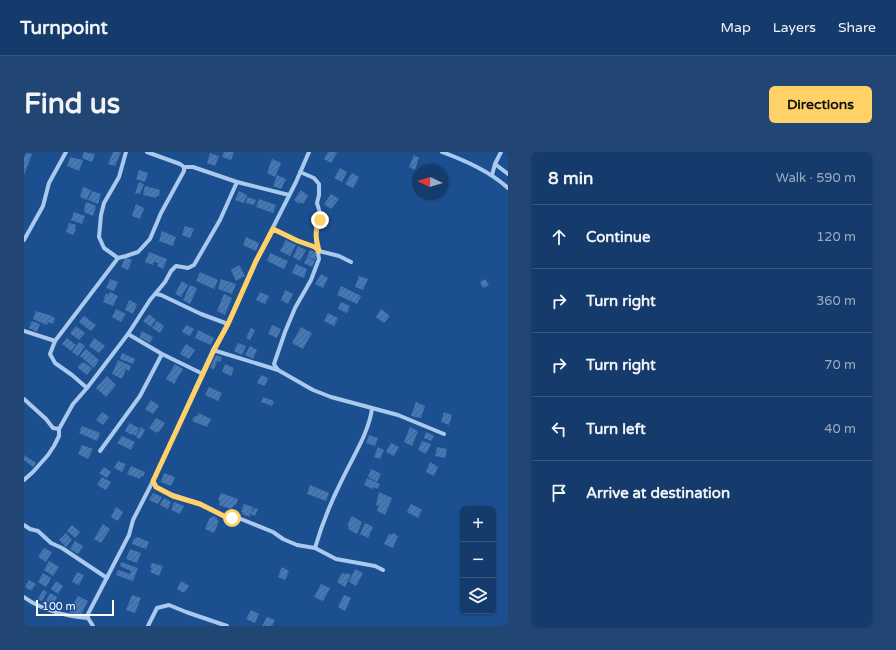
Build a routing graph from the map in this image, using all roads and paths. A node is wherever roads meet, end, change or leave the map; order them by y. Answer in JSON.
{"nodes":[{"id":1,"x":66,"y":152,"type":"edge"},
{"id":2,"x":126,"y":152,"type":"edge"},
{"id":3,"x":147,"y":152,"type":"edge"},
{"id":4,"x":309,"y":152,"type":"edge"},
{"id":5,"x":442,"y":152,"type":"edge"},
{"id":6,"x":501,"y":152,"type":"edge"},
{"id":7,"x":495,"y":164,"type":"junction"},
{"id":8,"x":184,"y":167,"type":"junction"},
{"id":9,"x":300,"y":172,"type":"junction"},
{"id":10,"x":508,"y":174,"type":"edge"},
{"id":11,"x":492,"y":175,"type":"junction"},
{"id":12,"x":237,"y":182,"type":"junction"},
{"id":13,"x":508,"y":188,"type":"edge"},
{"id":14,"x":289,"y":195,"type":"junction"},
{"id":15,"x":273,"y":229,"type":"junction"},
{"id":16,"x":24,"y":240,"type":"edge"},
{"id":17,"x":319,"y":251,"type":"junction"},
{"id":18,"x":118,"y":258,"type":"junction"},
{"id":19,"x":351,"y":262,"type":"dead end"},
{"id":20,"x":156,"y":294,"type":"junction"},
{"id":21,"x":228,"y":324,"type":"junction"},
{"id":22,"x":24,"y":331,"type":"edge"},
{"id":23,"x":128,"y":334,"type":"junction"},
{"id":24,"x":55,"y":341,"type":"junction"},
{"id":25,"x":214,"y":350,"type":"junction"},
{"id":26,"x":162,"y":354,"type":"junction"},
{"id":27,"x":278,"y":370,"type":"junction"},
{"id":28,"x":203,"y":374,"type":"junction"},
{"id":29,"x":87,"y":388,"type":"junction"},
{"id":30,"x":24,"y":399,"type":"edge"},
{"id":31,"x":372,"y":409,"type":"junction"},
{"id":32,"x":59,"y":429,"type":"junction"},
{"id":33,"x":444,"y":434,"type":"dead end"},
{"id":34,"x":100,"y":451,"type":"dead end"},
{"id":35,"x":24,"y":480,"type":"edge"},
{"id":36,"x":153,"y":481,"type":"junction"},
{"id":37,"x":24,"y":525,"type":"edge"},
{"id":38,"x":315,"y":548,"type":"junction"},
{"id":39,"x":384,"y":570,"type":"dead end"},
{"id":40,"x":107,"y":578,"type":"junction"},
{"id":41,"x":24,"y":597,"type":"edge"},
{"id":42,"x":88,"y":618,"type":"junction"},
{"id":43,"x":93,"y":626,"type":"edge"},
{"id":44,"x":148,"y":626,"type":"edge"},
{"id":45,"x":228,"y":626,"type":"edge"}],
"edges":[{"from":1,"to":16,"type":"street"},
{"from":2,"to":18,"type":"street"},
{"from":3,"to":8,"type":"street"},
{"from":4,"to":9,"type":"street"},
{"from":5,"to":11,"type":"street"},
{"from":6,"to":7,"type":"street"},
{"from":7,"to":10,"type":"street"},
{"from":7,"to":11,"type":"street"},
{"from":8,"to":12,"type":"street"},
{"from":8,"to":18,"type":"street"},
{"from":9,"to":14,"type":"street"},
{"from":9,"to":17,"type":"street"},
{"from":11,"to":13,"type":"street"},
{"from":12,"to":14,"type":"street"},
{"from":12,"to":20,"type":"street"},
{"from":14,"to":15,"type":"street"},
{"from":15,"to":17,"type":"street"},
{"from":15,"to":21,"type":"street"},
{"from":17,"to":19,"type":"street"},
{"from":17,"to":27,"type":"street"},
{"from":18,"to":24,"type":"street"},
{"from":20,"to":21,"type":"street"},
{"from":20,"to":23,"type":"street"},
{"from":21,"to":25,"type":"street"},
{"from":22,"to":24,"type":"street"},
{"from":23,"to":26,"type":"street"},
{"from":23,"to":29,"type":"street"},
{"from":24,"to":29,"type":"street"},
{"from":25,"to":27,"type":"street"},
{"from":25,"to":28,"type":"street"},
{"from":26,"to":28,"type":"street"},
{"from":26,"to":34,"type":"street"},
{"from":27,"to":31,"type":"street"},
{"from":28,"to":36,"type":"street"},
{"from":29,"to":32,"type":"street"},
{"from":30,"to":32,"type":"street"},
{"from":31,"to":33,"type":"street"},
{"from":31,"to":38,"type":"street"},
{"from":32,"to":35,"type":"street"},
{"from":36,"to":38,"type":"street"},
{"from":36,"to":40,"type":"street"},
{"from":37,"to":40,"type":"street"},
{"from":38,"to":39,"type":"street"},
{"from":40,"to":42,"type":"street"},
{"from":41,"to":42,"type":"street"},
{"from":42,"to":43,"type":"street"},
{"from":44,"to":45,"type":"street"}]}
